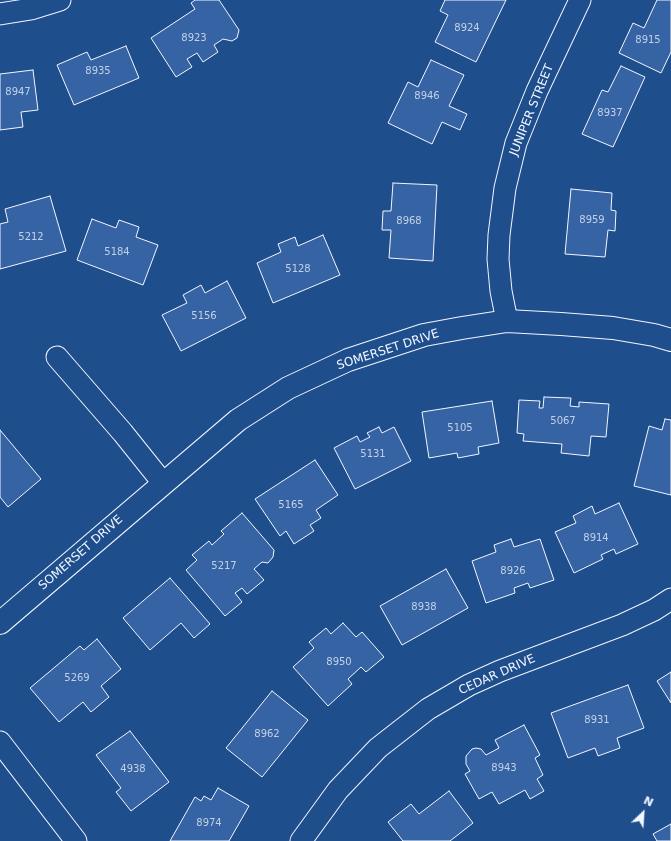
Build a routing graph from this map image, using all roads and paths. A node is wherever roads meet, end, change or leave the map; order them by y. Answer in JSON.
{"nodes":[{"id":1,"x":60,"y":0,"type":"edge"},
{"id":2,"x":580,"y":0,"type":"edge"},
{"id":3,"x":0,"y":14,"type":"edge"},
{"id":4,"x":507,"y":321,"type":"junction"},
{"id":5,"x":671,"y":340,"type":"edge"},
{"id":6,"x":57,"y":358,"type":"dead end"},
{"id":7,"x":163,"y":483,"type":"junction"},
{"id":8,"x":671,"y":600,"type":"edge"},
{"id":9,"x":0,"y":623,"type":"edge"},
{"id":10,"x":0,"y":742,"type":"edge"},
{"id":11,"x":76,"y":841,"type":"edge"},
{"id":12,"x":301,"y":841,"type":"edge"}],
"edges":[{"from":1,"to":3,"type":"street"},
{"from":2,"to":4,"type":"street","name":"JUNIPER STREET"},
{"from":4,"to":5,"type":"street","name":"SOMERSET DRIVE"},
{"from":4,"to":7,"type":"street","name":"SOMERSET DRIVE"},
{"from":6,"to":7,"type":"street"},
{"from":7,"to":9,"type":"street","name":"SOMERSET DRIVE"},
{"from":8,"to":12,"type":"street","name":"CEDAR DRIVE"},
{"from":10,"to":11,"type":"street"}]}
